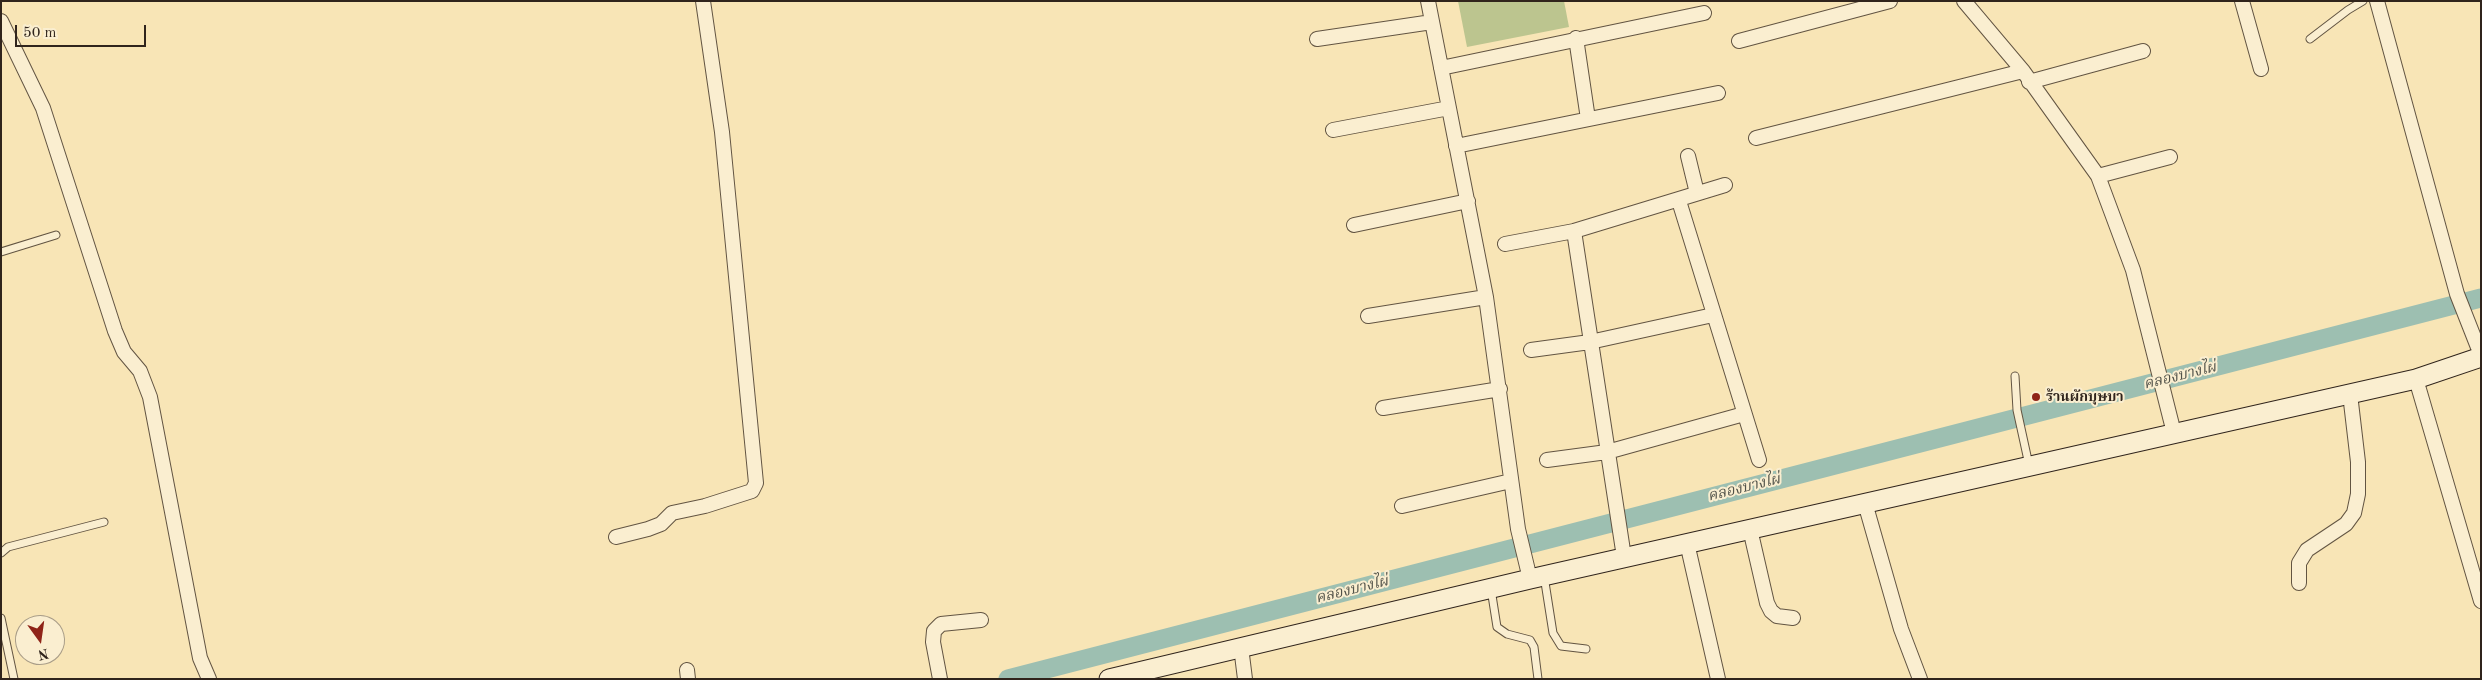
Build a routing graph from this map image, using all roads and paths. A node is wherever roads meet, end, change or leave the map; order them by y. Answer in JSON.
{"nodes":[{"id":1,"x":704,"y":1,"type":"edge"},
{"id":2,"x":1428,"y":1,"type":"edge"},
{"id":3,"x":1964,"y":1,"type":"edge"},
{"id":4,"x":2242,"y":1,"type":"edge"},
{"id":5,"x":2363,"y":1,"type":"edge"},
{"id":6,"x":2377,"y":1,"type":"edge"},
{"id":7,"x":1885,"y":2,"type":"edge"},
{"id":8,"x":1704,"y":13,"type":"dead end"},
{"id":9,"x":1,"y":21,"type":"edge"},
{"id":10,"x":1432,"y":22,"type":"junction"},
{"id":11,"x":1576,"y":38,"type":"junction"},
{"id":12,"x":2310,"y":38,"type":"dead end"},
{"id":13,"x":1317,"y":39,"type":"dead end"},
{"id":14,"x":1739,"y":41,"type":"dead end"},
{"id":15,"x":2143,"y":51,"type":"dead end"},
{"id":16,"x":1440,"y":68,"type":"junction"},
{"id":17,"x":2261,"y":68,"type":"dead end"},
{"id":18,"x":2026,"y":76,"type":"junction"},
{"id":19,"x":1718,"y":93,"type":"dead end"},
{"id":20,"x":1449,"y":108,"type":"junction"},
{"id":21,"x":1588,"y":119,"type":"junction"},
{"id":22,"x":1333,"y":130,"type":"dead end"},
{"id":23,"x":1756,"y":138,"type":"dead end"},
{"id":24,"x":1456,"y":146,"type":"junction"},
{"id":25,"x":1688,"y":156,"type":"dead end"},
{"id":26,"x":2170,"y":157,"type":"dead end"},
{"id":27,"x":2098,"y":176,"type":"junction"},
{"id":28,"x":1725,"y":185,"type":"dead end"},
{"id":29,"x":1697,"y":194,"type":"junction"},
{"id":30,"x":1468,"y":201,"type":"junction"},
{"id":31,"x":1679,"y":201,"type":"junction"},
{"id":32,"x":1354,"y":225,"type":"dead end"},
{"id":33,"x":1574,"y":231,"type":"junction"},
{"id":34,"x":56,"y":234,"type":"dead end"},
{"id":35,"x":1505,"y":244,"type":"dead end"},
{"id":36,"x":1,"y":252,"type":"edge"},
{"id":37,"x":1486,"y":296,"type":"junction"},
{"id":38,"x":1714,"y":315,"type":"junction"},
{"id":39,"x":1368,"y":316,"type":"dead end"},
{"id":40,"x":1590,"y":342,"type":"junction"},
{"id":41,"x":1531,"y":350,"type":"dead end"},
{"id":42,"x":2480,"y":353,"type":"edge"},
{"id":43,"x":2015,"y":376,"type":"dead end"},
{"id":44,"x":2416,"y":379,"type":"junction"},
{"id":45,"x":1500,"y":389,"type":"junction"},
{"id":46,"x":2350,"y":394,"type":"junction"},
{"id":47,"x":1383,"y":408,"type":"dead end"},
{"id":48,"x":1744,"y":414,"type":"junction"},
{"id":49,"x":2173,"y":428,"type":"junction"},
{"id":50,"x":1607,"y":452,"type":"junction"},
{"id":51,"x":1547,"y":460,"type":"dead end"},
{"id":52,"x":1759,"y":460,"type":"dead end"},
{"id":53,"x":2029,"y":466,"type":"junction"},
{"id":54,"x":1511,"y":481,"type":"junction"},
{"id":55,"x":1865,"y":503,"type":"junction"},
{"id":56,"x":1402,"y":506,"type":"dead end"},
{"id":57,"x":104,"y":522,"type":"dead end"},
{"id":58,"x":1750,"y":528,"type":"junction"},
{"id":59,"x":616,"y":537,"type":"dead end"},
{"id":60,"x":1687,"y":543,"type":"junction"},
{"id":61,"x":1,"y":553,"type":"edge"},
{"id":62,"x":1624,"y":558,"type":"junction"},
{"id":63,"x":1534,"y":574,"type":"junction"},
{"id":64,"x":2299,"y":583,"type":"dead end"},
{"id":65,"x":1490,"y":588,"type":"junction"},
{"id":66,"x":2481,"y":601,"type":"edge"},
{"id":67,"x":1,"y":618,"type":"edge"},
{"id":68,"x":1793,"y":618,"type":"dead end"},
{"id":69,"x":981,"y":620,"type":"dead end"},
{"id":70,"x":1241,"y":647,"type":"junction"},
{"id":71,"x":1586,"y":649,"type":"dead end"},
{"id":72,"x":14,"y":679,"type":"edge"},
{"id":73,"x":209,"y":679,"type":"edge"},
{"id":74,"x":940,"y":679,"type":"edge"},
{"id":75,"x":1109,"y":679,"type":"edge"},
{"id":76,"x":1245,"y":679,"type":"edge"},
{"id":77,"x":1538,"y":679,"type":"edge"},
{"id":78,"x":1718,"y":679,"type":"edge"},
{"id":79,"x":1920,"y":679,"type":"edge"}],
"edges":[{"from":1,"to":59,"type":"street"},
{"from":2,"to":10,"type":"street"},
{"from":3,"to":18,"type":"street"},
{"from":4,"to":17,"type":"street"},
{"from":5,"to":12,"type":"lane"},
{"from":6,"to":42,"type":"street"},
{"from":7,"to":14,"type":"street"},
{"from":8,"to":11,"type":"street"},
{"from":9,"to":73,"type":"street"},
{"from":10,"to":13,"type":"street"},
{"from":10,"to":16,"type":"street"},
{"from":11,"to":16,"type":"street"},
{"from":11,"to":21,"type":"street"},
{"from":15,"to":18,"type":"street"},
{"from":16,"to":20,"type":"street"},
{"from":18,"to":23,"type":"street"},
{"from":18,"to":27,"type":"street"},
{"from":19,"to":21,"type":"street"},
{"from":20,"to":22,"type":"street"},
{"from":20,"to":24,"type":"street"},
{"from":21,"to":24,"type":"street"},
{"from":24,"to":30,"type":"street"},
{"from":25,"to":29,"type":"street"},
{"from":26,"to":27,"type":"street"},
{"from":27,"to":49,"type":"street"},
{"from":28,"to":29,"type":"street"},
{"from":29,"to":31,"type":"street"},
{"from":30,"to":32,"type":"street"},
{"from":30,"to":37,"type":"street"},
{"from":31,"to":33,"type":"street"},
{"from":31,"to":38,"type":"street"},
{"from":33,"to":35,"type":"street"},
{"from":33,"to":40,"type":"street"},
{"from":34,"to":36,"type":"lane"},
{"from":37,"to":39,"type":"street"},
{"from":37,"to":45,"type":"street"},
{"from":38,"to":40,"type":"street"},
{"from":38,"to":48,"type":"street"},
{"from":40,"to":41,"type":"street"},
{"from":40,"to":50,"type":"street"},
{"from":42,"to":44,"type":"street"},
{"from":43,"to":53,"type":"lane"},
{"from":44,"to":46,"type":"street"},
{"from":44,"to":66,"type":"street"},
{"from":45,"to":47,"type":"street"},
{"from":45,"to":54,"type":"street"},
{"from":46,"to":49,"type":"street"},
{"from":46,"to":64,"type":"street"},
{"from":48,"to":50,"type":"street"},
{"from":48,"to":52,"type":"street"},
{"from":49,"to":53,"type":"street"},
{"from":50,"to":51,"type":"street"},
{"from":50,"to":62,"type":"street"},
{"from":53,"to":55,"type":"street"},
{"from":54,"to":56,"type":"street"},
{"from":54,"to":63,"type":"street"},
{"from":55,"to":58,"type":"street"},
{"from":55,"to":79,"type":"street"},
{"from":57,"to":61,"type":"lane"},
{"from":58,"to":60,"type":"street"},
{"from":58,"to":68,"type":"street"},
{"from":60,"to":62,"type":"street"},
{"from":60,"to":78,"type":"street"},
{"from":62,"to":63,"type":"street"},
{"from":63,"to":65,"type":"street"},
{"from":63,"to":71,"type":"lane"},
{"from":65,"to":70,"type":"street"},
{"from":65,"to":77,"type":"lane"},
{"from":67,"to":72,"type":"lane"},
{"from":69,"to":74,"type":"street"},
{"from":70,"to":75,"type":"street"},
{"from":70,"to":76,"type":"street"}]}
